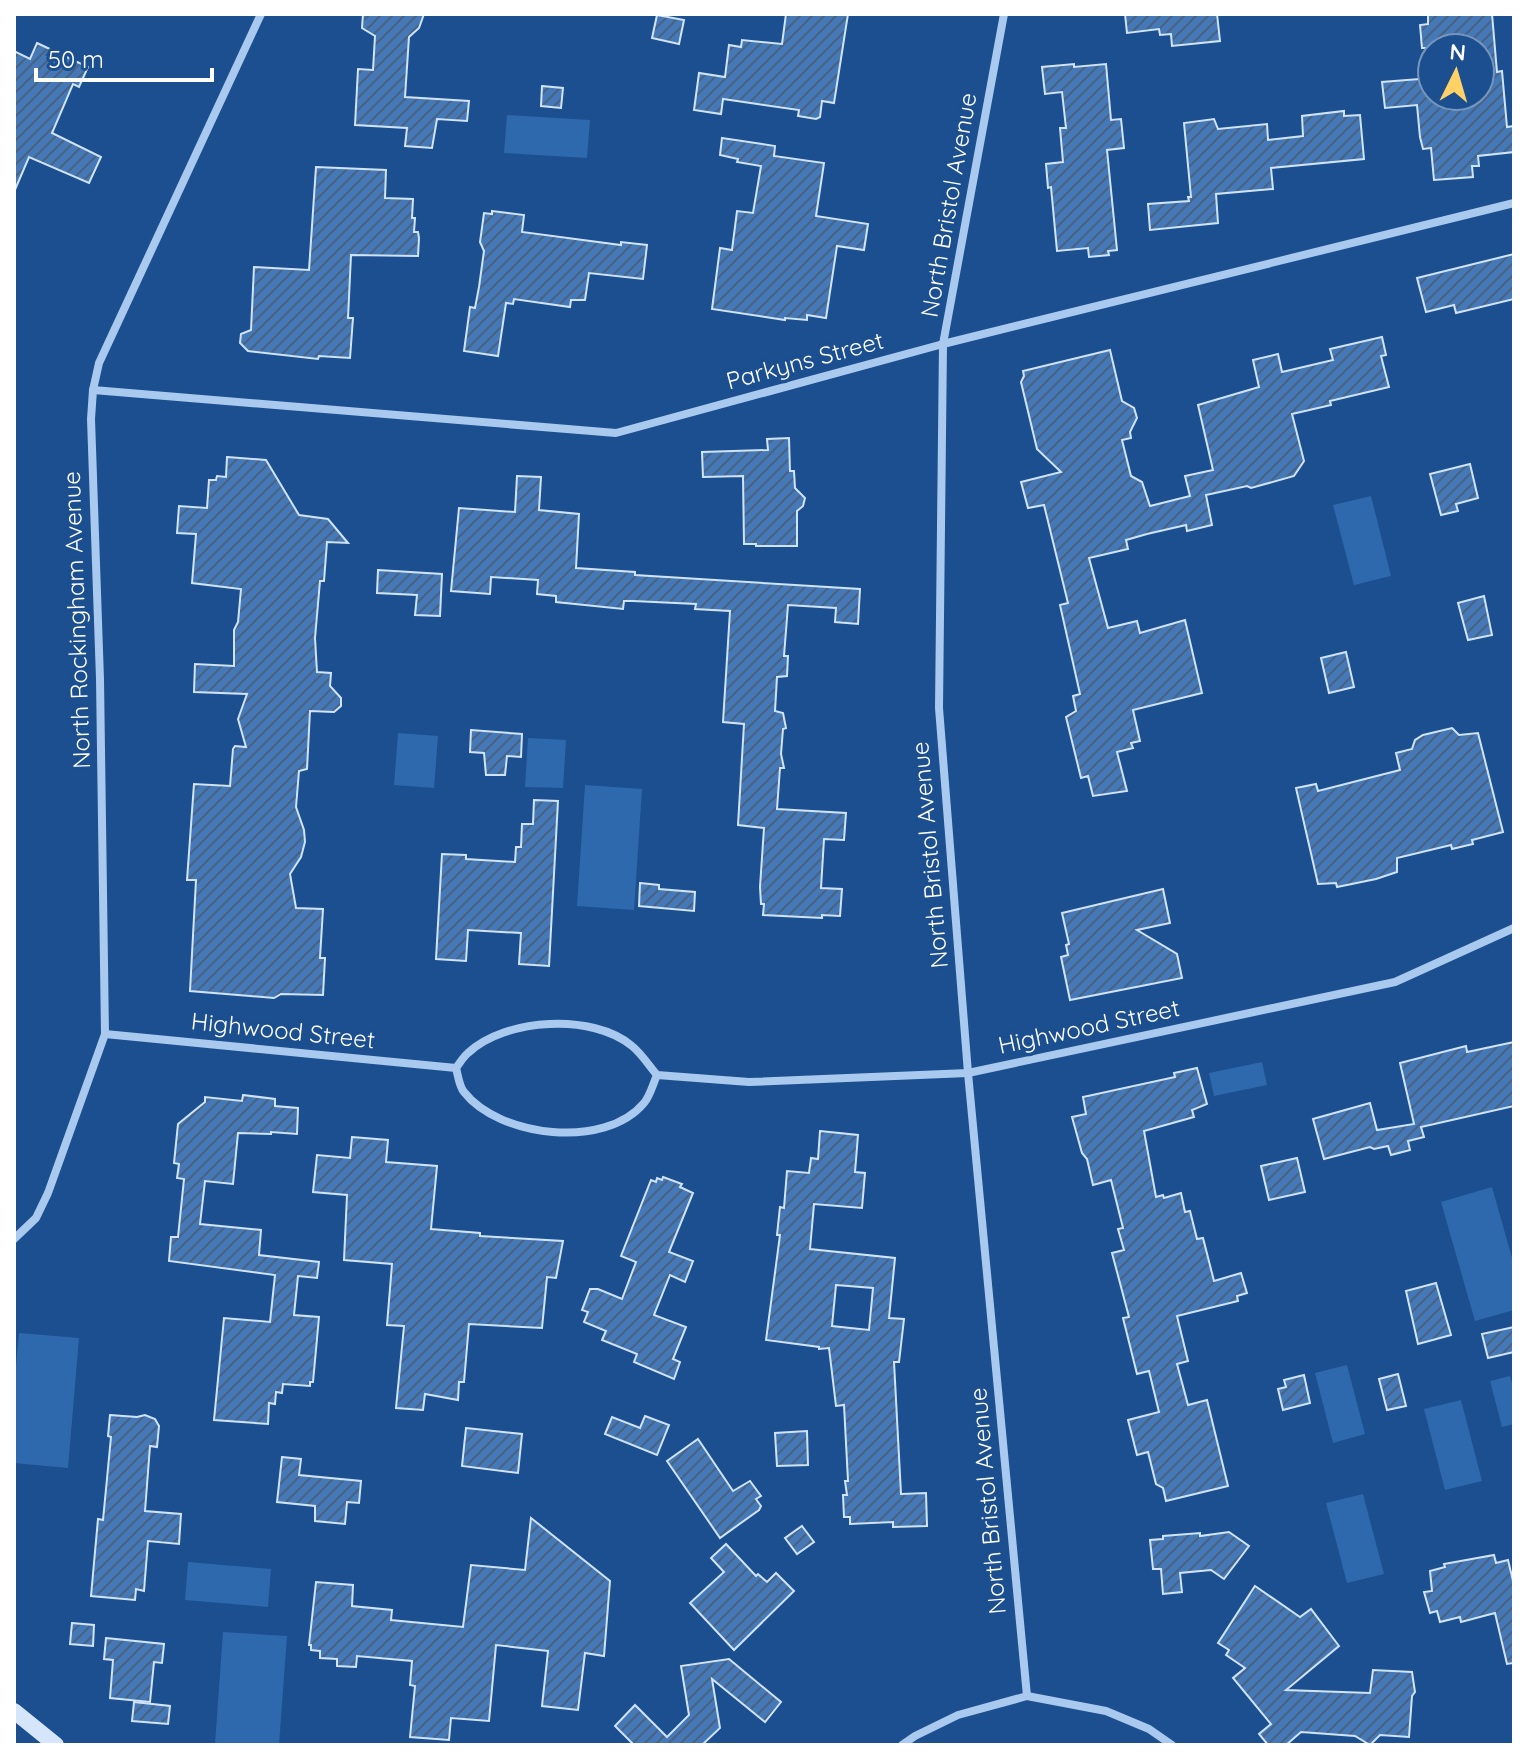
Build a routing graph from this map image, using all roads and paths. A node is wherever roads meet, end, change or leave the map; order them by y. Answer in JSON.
{"nodes":[{"id":1,"x":261,"y":14,"type":"edge"},
{"id":2,"x":1004,"y":14,"type":"edge"},
{"id":3,"x":1514,"y":203,"type":"edge"},
{"id":4,"x":943,"y":344,"type":"junction"},
{"id":5,"x":93,"y":390,"type":"junction"},
{"id":6,"x":1514,"y":928,"type":"edge"},
{"id":7,"x":105,"y":1034,"type":"junction"},
{"id":8,"x":456,"y":1068,"type":"junction"},
{"id":9,"x":968,"y":1073,"type":"junction"},
{"id":10,"x":657,"y":1075,"type":"junction"},
{"id":11,"x":14,"y":1239,"type":"edge"},
{"id":12,"x":1027,"y":1696,"type":"junction"},
{"id":13,"x":14,"y":1711,"type":"edge"},
{"id":14,"x":56,"y":1745,"type":"edge"},
{"id":15,"x":902,"y":1745,"type":"edge"},
{"id":16,"x":1172,"y":1745,"type":"edge"}],
"edges":[{"from":1,"to":5,"type":"street","name":"North Rockingham Avenue"},
{"from":2,"to":4,"type":"street","name":"North Bristol Avenue"},
{"from":3,"to":4,"type":"street","name":"Parkyns Street"},
{"from":4,"to":5,"type":"street","name":"Parkyns Street"},
{"from":4,"to":9,"type":"street","name":"North Bristol Avenue"},
{"from":5,"to":7,"type":"street","name":"North Rockingham Avenue"},
{"from":6,"to":9,"type":"street","name":"Highwood Street"},
{"from":7,"to":8,"type":"street","name":"Highwood Street"},
{"from":7,"to":11,"type":"street","name":"North Rockingham Avenue"},
{"from":8,"to":10,"type":"street"},
{"from":8,"to":10,"type":"street"},
{"from":9,"to":10,"type":"street","name":"Highwood Street"},
{"from":9,"to":12,"type":"street","name":"North Bristol Avenue"},
{"from":12,"to":15,"type":"street"},
{"from":12,"to":16,"type":"street"},
{"from":13,"to":14,"type":"main road"}]}
